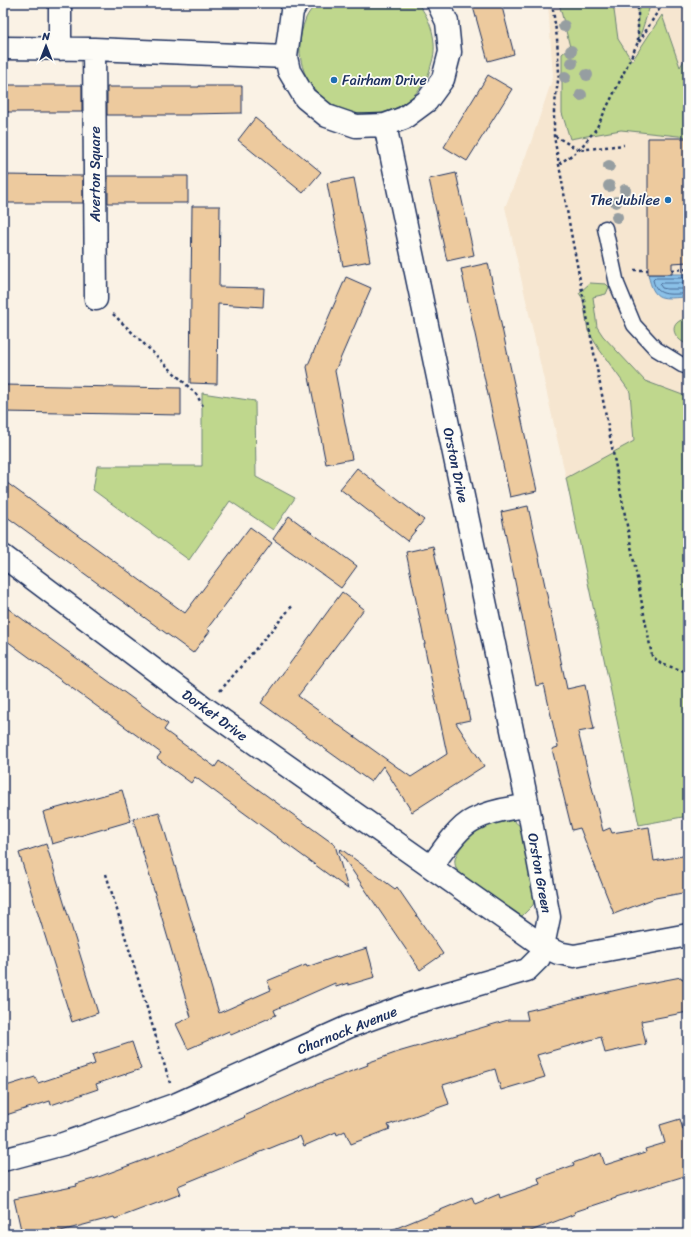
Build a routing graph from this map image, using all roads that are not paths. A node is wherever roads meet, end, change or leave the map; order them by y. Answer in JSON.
{"nodes":[{"id":1,"x":60,"y":3,"type":"edge"},
{"id":2,"x":297,"y":3,"type":"edge"},
{"id":3,"x":438,"y":3,"type":"edge"},
{"id":4,"x":3,"y":48,"type":"edge"},
{"id":5,"x":60,"y":49,"type":"junction"},
{"id":6,"x":94,"y":49,"type":"junction"},
{"id":7,"x":286,"y":57,"type":"junction"},
{"id":8,"x":385,"y":125,"type":"junction"},
{"id":9,"x":605,"y":228,"type":"dead end"},
{"id":10,"x":96,"y":299,"type":"road end"},
{"id":11,"x":688,"y":367,"type":"edge"},
{"id":12,"x":3,"y":556,"type":"edge"},
{"id":13,"x":528,"y":806,"type":"junction"},
{"id":14,"x":432,"y":867,"type":"junction"},
{"id":15,"x":688,"y":935,"type":"edge"},
{"id":16,"x":543,"y":946,"type":"junction"},
{"id":17,"x":3,"y":1160,"type":"edge"}],
"edges":[{"from":1,"to":5,"type":"street"},
{"from":2,"to":7,"type":"street"},
{"from":3,"to":8,"type":"street"},
{"from":4,"to":5,"type":"street"},
{"from":5,"to":6,"type":"street"},
{"from":6,"to":7,"type":"street"},
{"from":6,"to":10,"type":"street","name":"Averton Square"},
{"from":7,"to":8,"type":"street"},
{"from":8,"to":13,"type":"street","name":"Orston Drive"},
{"from":9,"to":11,"type":"lane"},
{"from":12,"to":14,"type":"street","name":"Dorket Drive"},
{"from":13,"to":14,"type":"street"},
{"from":13,"to":16,"type":"street","name":"Orston Green"},
{"from":14,"to":16,"type":"street"},
{"from":15,"to":16,"type":"street"},
{"from":16,"to":17,"type":"street","name":"Charnock Avenue"}]}
